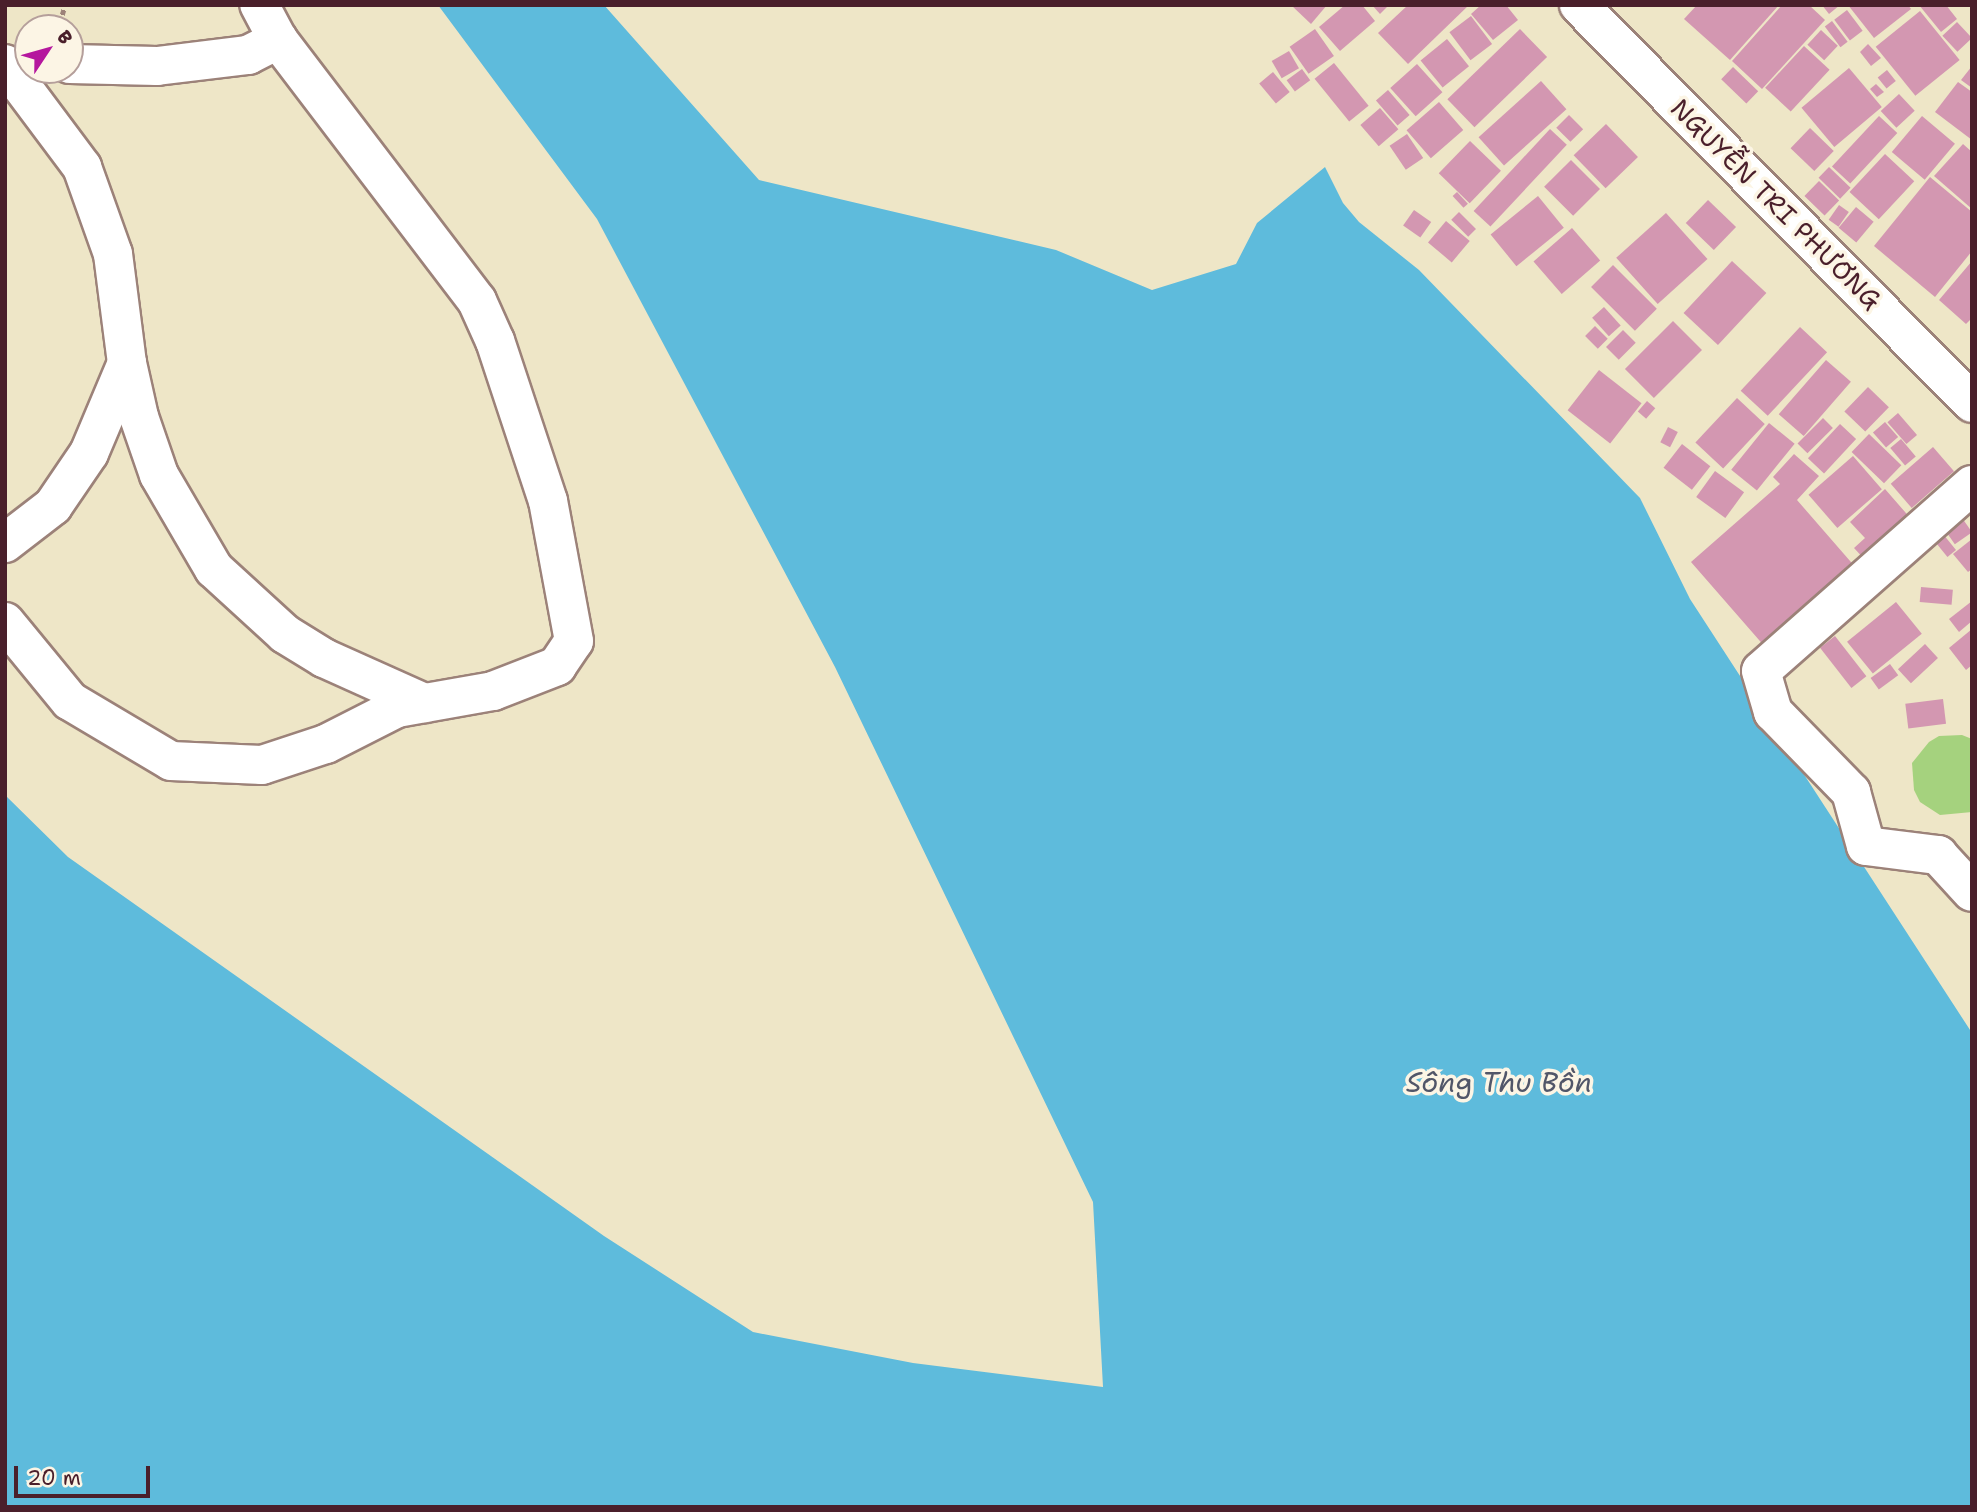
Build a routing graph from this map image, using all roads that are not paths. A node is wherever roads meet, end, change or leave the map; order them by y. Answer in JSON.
{"nodes":[{"id":1,"x":259,"y":5,"type":"edge"},
{"id":2,"x":1579,"y":5,"type":"edge"},
{"id":3,"x":278,"y":40,"type":"junction"},
{"id":4,"x":5,"y":64,"type":"edge"},
{"id":5,"x":84,"y":64,"type":"edge"},
{"id":6,"x":127,"y":363,"type":"junction"},
{"id":7,"x":1972,"y":403,"type":"edge"},
{"id":8,"x":1972,"y":485,"type":"edge"},
{"id":9,"x":5,"y":543,"type":"edge"},
{"id":10,"x":5,"y":622,"type":"edge"},
{"id":11,"x":424,"y":703,"type":"junction"},
{"id":12,"x":1972,"y":892,"type":"edge"}],
"edges":[{"from":1,"to":3,"type":"street"},
{"from":2,"to":7,"type":"street","name":"NGUYỄN TRI PHƯƠNG"},
{"from":3,"to":5,"type":"street"},
{"from":3,"to":11,"type":"street"},
{"from":4,"to":6,"type":"street"},
{"from":6,"to":9,"type":"street"},
{"from":6,"to":11,"type":"street"},
{"from":8,"to":12,"type":"street"},
{"from":10,"to":11,"type":"street"}]}
